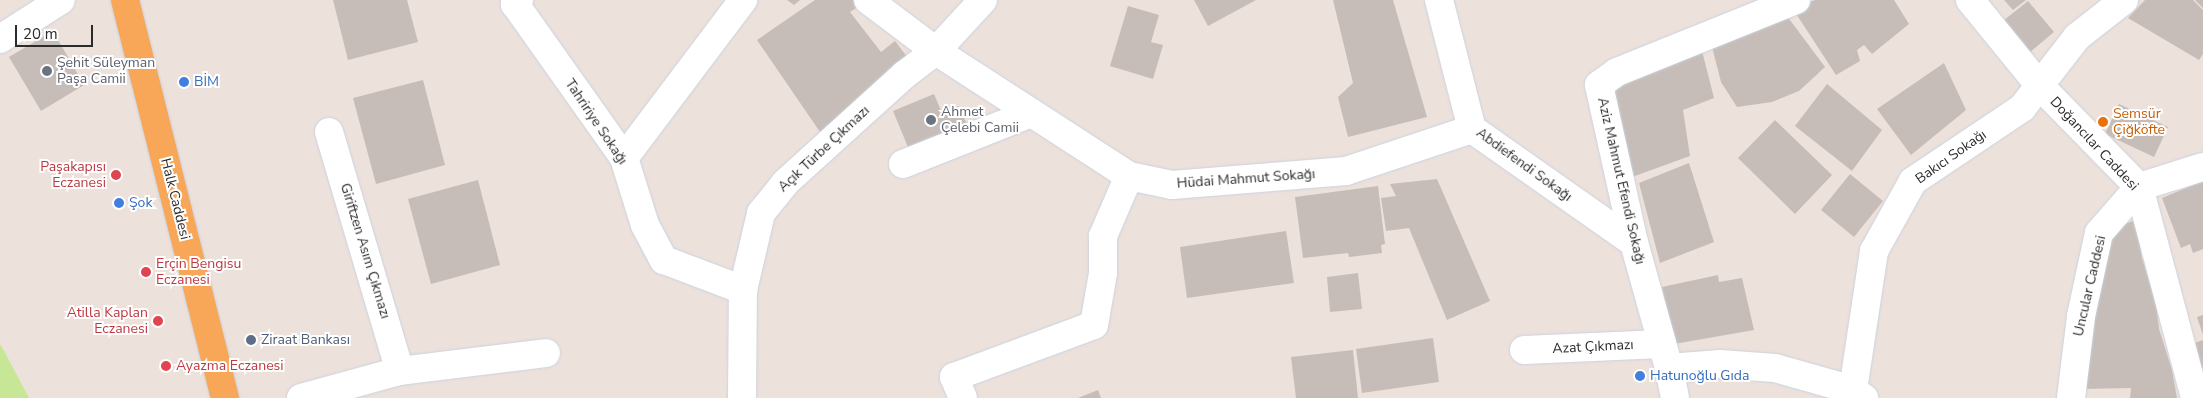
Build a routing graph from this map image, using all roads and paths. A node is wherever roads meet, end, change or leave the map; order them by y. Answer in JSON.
{"nodes":[{"id":1,"x":61,"y":0,"type":"edge"},
{"id":2,"x":124,"y":0,"type":"edge"},
{"id":3,"x":519,"y":0,"type":"edge"},
{"id":4,"x":743,"y":0,"type":"edge"},
{"id":5,"x":868,"y":0,"type":"edge"},
{"id":6,"x":983,"y":0,"type":"edge"},
{"id":7,"x":1439,"y":0,"type":"edge"},
{"id":8,"x":1796,"y":0,"type":"edge"},
{"id":9,"x":1970,"y":0,"type":"edge"},
{"id":10,"x":2124,"y":0,"type":"edge"},
{"id":11,"x":0,"y":39,"type":"edge"},
{"id":12,"x":936,"y":51,"type":"junction"},
{"id":13,"x":2040,"y":86,"type":"junction"},
{"id":14,"x":1032,"y":113,"type":"junction"},
{"id":15,"x":1472,"y":129,"type":"junction"},
{"id":16,"x":329,"y":132,"type":"dead end"},
{"id":17,"x":624,"y":158,"type":"junction"},
{"id":18,"x":903,"y":164,"type":"dead end"},
{"id":19,"x":2203,"y":167,"type":"edge"},
{"id":20,"x":1129,"y":176,"type":"junction"},
{"id":21,"x":2139,"y":187,"type":"junction"},
{"id":22,"x":1634,"y":244,"type":"junction"},
{"id":23,"x":743,"y":290,"type":"junction"},
{"id":24,"x":1524,"y":350,"type":"dead end"},
{"id":25,"x":546,"y":353,"type":"dead end"},
{"id":26,"x":1666,"y":356,"type":"junction"},
{"id":27,"x":400,"y":371,"type":"junction"},
{"id":28,"x":1859,"y":394,"type":"edge"},
{"id":29,"x":226,"y":398,"type":"edge"},
{"id":30,"x":302,"y":398,"type":"edge"},
{"id":31,"x":742,"y":398,"type":"edge"},
{"id":32,"x":963,"y":398,"type":"edge"},
{"id":33,"x":1674,"y":398,"type":"edge"},
{"id":34,"x":2070,"y":398,"type":"edge"},
{"id":35,"x":2195,"y":398,"type":"edge"}],
"edges":[{"from":1,"to":11,"type":"street"},
{"from":2,"to":29,"type":"main road","name":"Halk Caddesi"},
{"from":3,"to":17,"type":"street","name":"Tahririye Sokağı"},
{"from":4,"to":17,"type":"street"},
{"from":5,"to":12,"type":"street","name":"Hüdai Mahmut Sokağı"},
{"from":6,"to":12,"type":"street","name":"Açık Türbe Çıkmazı"},
{"from":7,"to":15,"type":"street","name":"Abdiefendi Sokağı"},
{"from":8,"to":22,"type":"street","name":"Aziz Mahmut Efendi Sokağı"},
{"from":9,"to":13,"type":"street","name":"Doğancılar Caddesi"},
{"from":10,"to":13,"type":"street","name":"Bakıcı Sokağı"},
{"from":12,"to":14,"type":"street","name":"Hüdai Mahmut Sokağı"},
{"from":12,"to":23,"type":"street","name":"Açık Türbe Çıkmazı"},
{"from":13,"to":21,"type":"street","name":"Doğancılar Caddesi"},
{"from":13,"to":28,"type":"street","name":"Bakıcı Sokağı"},
{"from":14,"to":18,"type":"street"},
{"from":14,"to":20,"type":"street","name":"Hüdai Mahmut Sokağı"},
{"from":15,"to":20,"type":"street","name":"Hüdai Mahmut Sokağı"},
{"from":15,"to":22,"type":"street","name":"Abdiefendi Sokağı"},
{"from":16,"to":27,"type":"street","name":"Giriftzen Asım Çıkmazı"},
{"from":17,"to":23,"type":"street","name":"Tahririye Sokağı"},
{"from":19,"to":21,"type":"street"},
{"from":20,"to":32,"type":"street"},
{"from":21,"to":34,"type":"street","name":"Uncular Caddesi"},
{"from":21,"to":35,"type":"street","name":"Doğancılar Caddesi"},
{"from":22,"to":26,"type":"street","name":"Aziz Mahmut Efendi Sokağı"},
{"from":23,"to":31,"type":"street","name":"Açık Türbe Çıkmazı"},
{"from":24,"to":26,"type":"street","name":"Azat Çıkmazı"},
{"from":25,"to":27,"type":"street"},
{"from":26,"to":28,"type":"street","name":"Azat Çıkmazı"},
{"from":26,"to":33,"type":"street","name":"Aziz Mahmut Efendi Sokağı"},
{"from":27,"to":30,"type":"street"}]}
